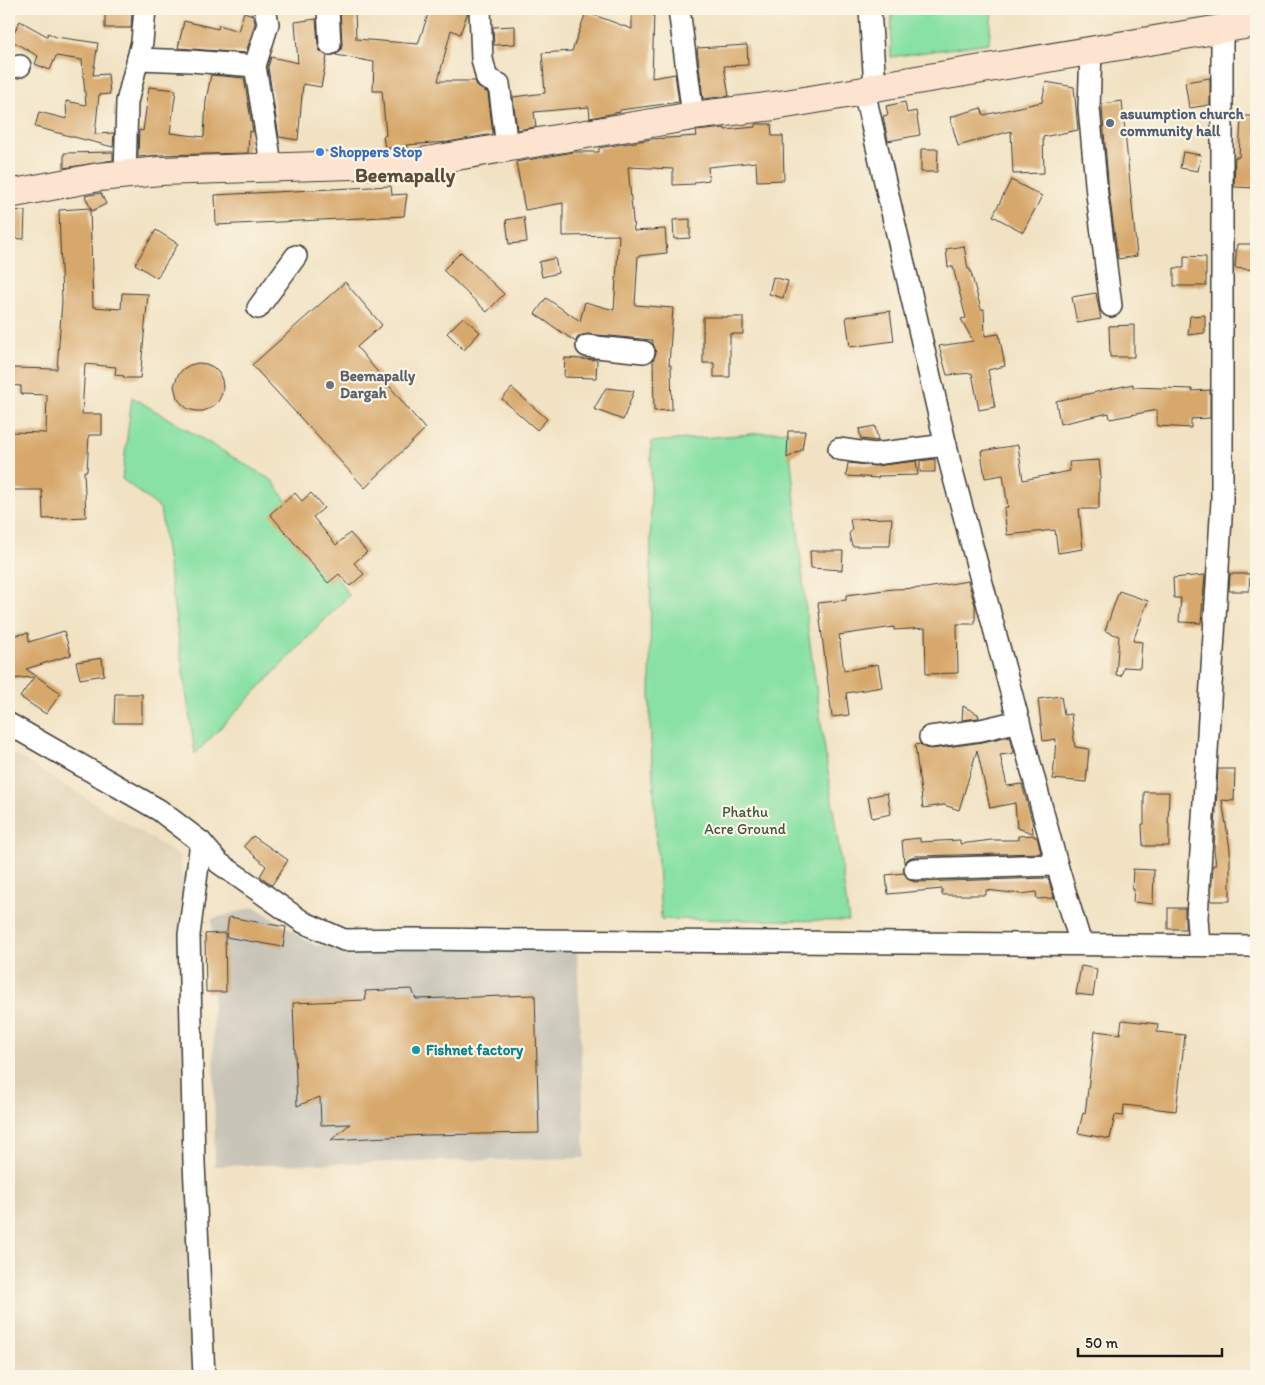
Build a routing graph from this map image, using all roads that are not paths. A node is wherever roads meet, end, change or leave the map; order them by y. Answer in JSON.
{"nodes":[{"id":1,"x":145,"y":9,"type":"edge"},
{"id":2,"x":265,"y":9,"type":"edge"},
{"id":3,"x":328,"y":9,"type":"edge"},
{"id":4,"x":480,"y":9,"type":"edge"},
{"id":5,"x":679,"y":9,"type":"edge"},
{"id":6,"x":870,"y":9,"type":"edge"},
{"id":7,"x":1226,"y":21,"type":"edge"},
{"id":8,"x":1256,"y":23,"type":"edge"},
{"id":9,"x":330,"y":44,"type":"dead end"},
{"id":10,"x":1091,"y":51,"type":"junction"},
{"id":11,"x":138,"y":59,"type":"junction"},
{"id":12,"x":255,"y":66,"type":"junction"},
{"id":13,"x":869,"y":89,"type":"junction"},
{"id":14,"x":693,"y":116,"type":"junction"},
{"id":15,"x":507,"y":147,"type":"junction"},
{"id":16,"x":269,"y":168,"type":"junction"},
{"id":17,"x":125,"y":175,"type":"junction"},
{"id":18,"x":9,"y":194,"type":"edge"},
{"id":19,"x":296,"y":256,"type":"dead end"},
{"id":20,"x":1110,"y":306,"type":"dead end"},
{"id":21,"x":258,"y":308,"type":"dead end"},
{"id":22,"x":587,"y":346,"type":"dead end"},
{"id":23,"x":644,"y":352,"type":"dead end"},
{"id":24,"x":946,"y":446,"type":"junction"},
{"id":25,"x":839,"y":449,"type":"dead end"},
{"id":26,"x":1019,"y":721,"type":"junction"},
{"id":27,"x":9,"y":724,"type":"edge"},
{"id":28,"x":930,"y":737,"type":"dead end"},
{"id":29,"x":201,"y":842,"type":"junction"},
{"id":30,"x":1058,"y":865,"type":"junction"},
{"id":31,"x":915,"y":869,"type":"dead end"},
{"id":32,"x":1081,"y":944,"type":"junction"},
{"id":33,"x":1199,"y":945,"type":"junction"},
{"id":34,"x":1256,"y":946,"type":"edge"},
{"id":35,"x":204,"y":1376,"type":"edge"}],
"edges":[{"from":1,"to":11,"type":"street"},
{"from":2,"to":12,"type":"street"},
{"from":3,"to":9,"type":"street"},
{"from":4,"to":15,"type":"street"},
{"from":5,"to":14,"type":"street"},
{"from":6,"to":13,"type":"street"},
{"from":7,"to":8,"type":"main road"},
{"from":7,"to":10,"type":"main road"},
{"from":7,"to":33,"type":"street"},
{"from":10,"to":13,"type":"main road"},
{"from":10,"to":20,"type":"street"},
{"from":11,"to":12,"type":"street"},
{"from":11,"to":17,"type":"street"},
{"from":12,"to":16,"type":"street"},
{"from":13,"to":14,"type":"main road"},
{"from":13,"to":24,"type":"street"},
{"from":14,"to":15,"type":"main road"},
{"from":15,"to":16,"type":"main road"},
{"from":16,"to":17,"type":"main road"},
{"from":17,"to":18,"type":"main road"},
{"from":19,"to":21,"type":"street"},
{"from":22,"to":23,"type":"street"},
{"from":24,"to":25,"type":"street"},
{"from":24,"to":26,"type":"street"},
{"from":26,"to":28,"type":"street"},
{"from":26,"to":30,"type":"street"},
{"from":27,"to":29,"type":"street"},
{"from":29,"to":32,"type":"street"},
{"from":29,"to":35,"type":"street"},
{"from":30,"to":31,"type":"street"},
{"from":30,"to":32,"type":"street"},
{"from":32,"to":33,"type":"street"},
{"from":33,"to":34,"type":"street"}]}
